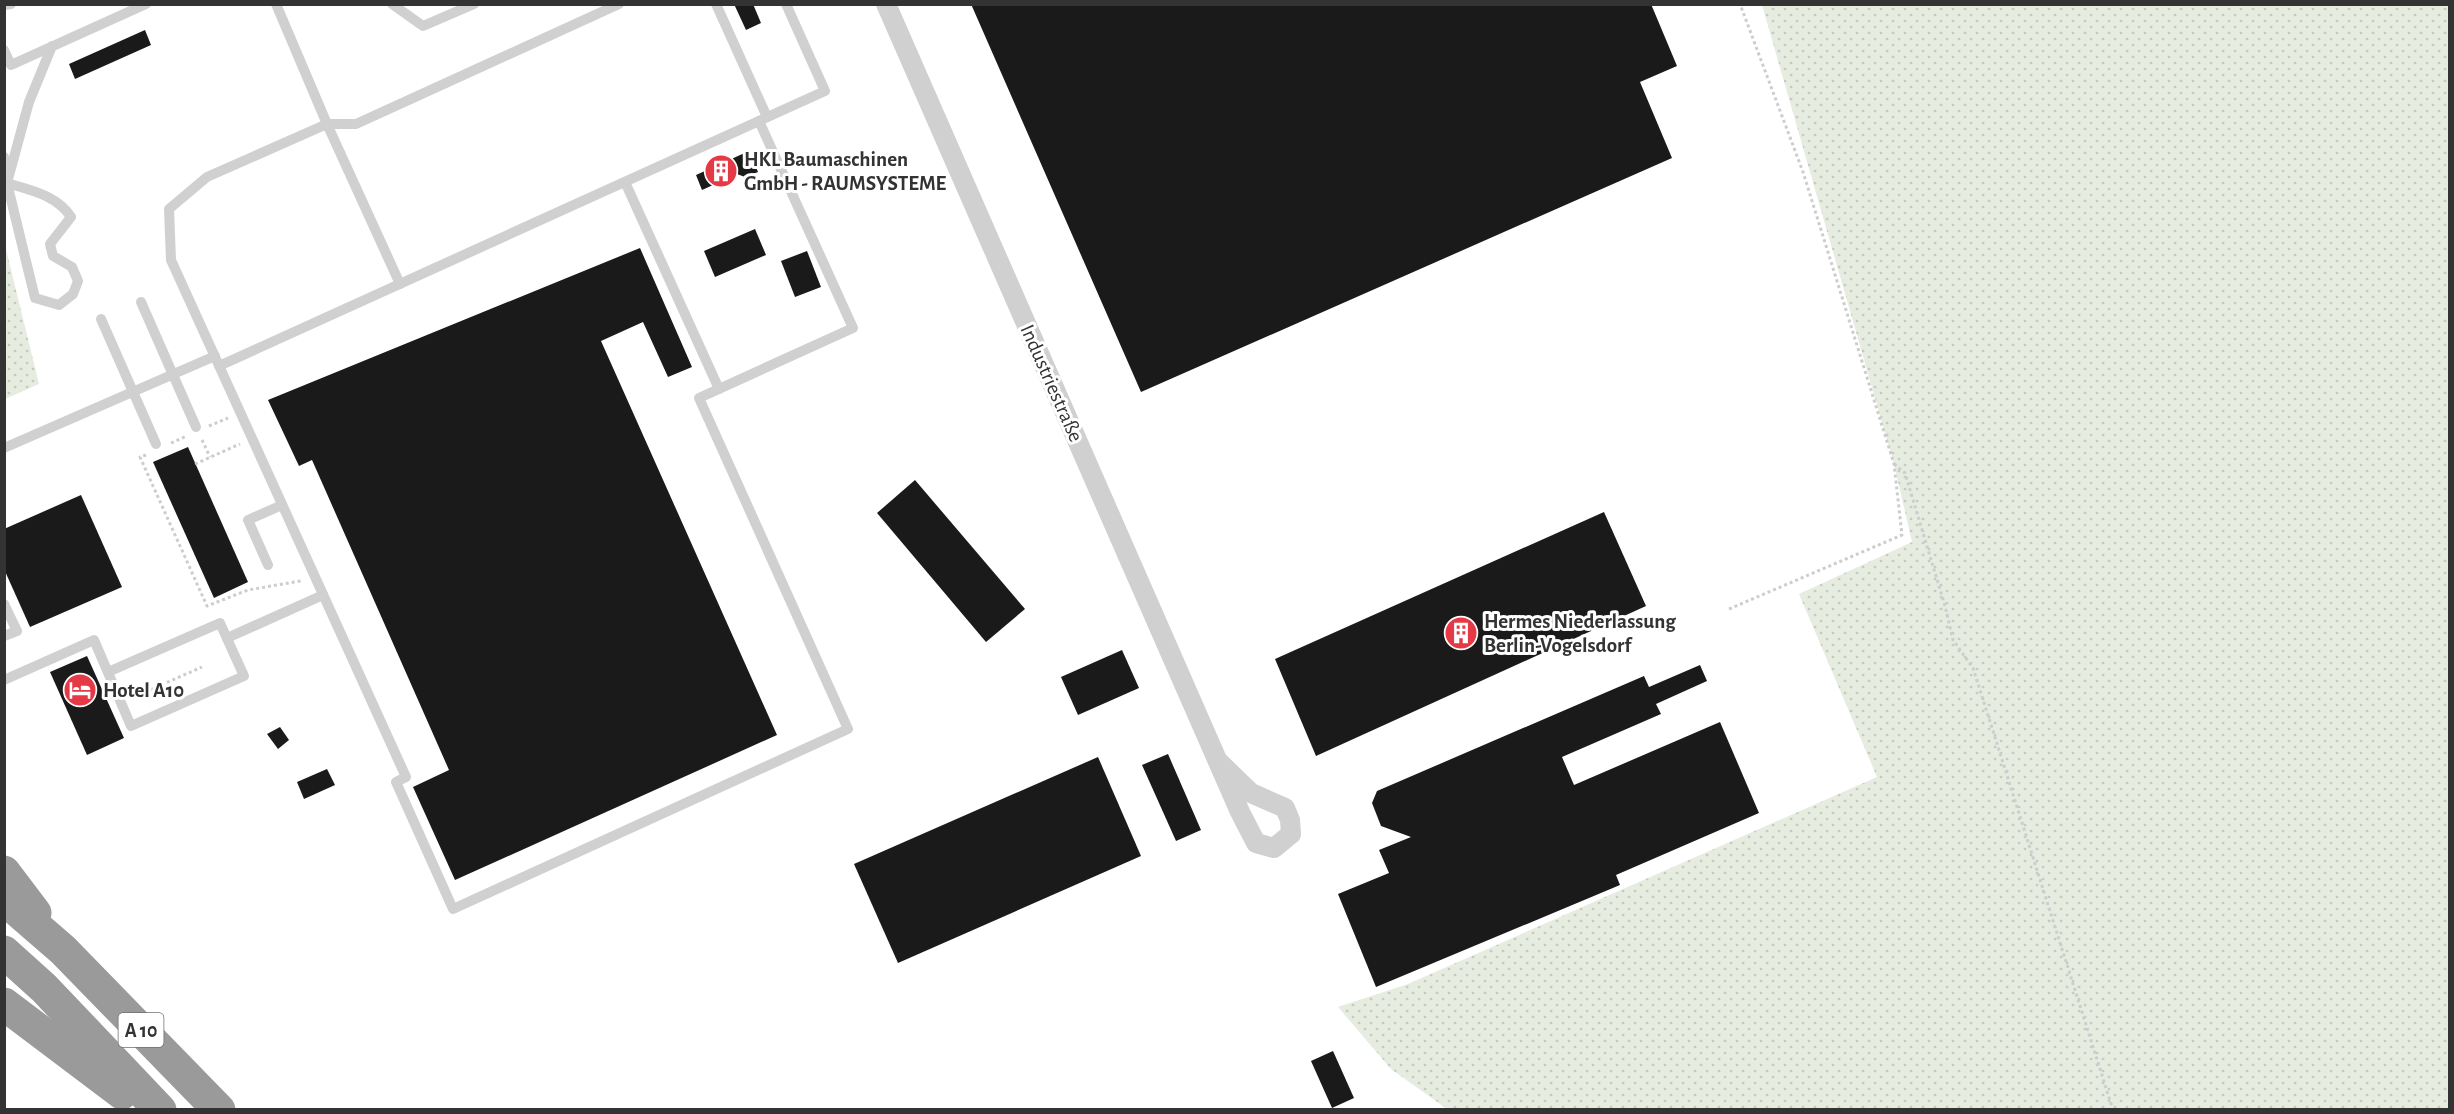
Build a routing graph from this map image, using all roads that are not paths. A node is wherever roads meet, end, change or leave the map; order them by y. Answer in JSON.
{"nodes":[{"id":1,"x":11,"y":4,"type":"edge"},
{"id":2,"x":146,"y":4,"type":"edge"},
{"id":3,"x":276,"y":4,"type":"edge"},
{"id":4,"x":393,"y":4,"type":"edge"},
{"id":5,"x":474,"y":4,"type":"edge"},
{"id":6,"x":619,"y":4,"type":"edge"},
{"id":7,"x":716,"y":4,"type":"edge"},
{"id":8,"x":786,"y":4,"type":"edge"},
{"id":9,"x":886,"y":4,"type":"edge"},
{"id":10,"x":4,"y":5,"type":"edge"},
{"id":11,"x":52,"y":46,"type":"junction"},
{"id":12,"x":4,"y":50,"type":"edge"},
{"id":13,"x":763,"y":119,"type":"junction"},
{"id":14,"x":327,"y":124,"type":"junction"},
{"id":15,"x":4,"y":157,"type":"edge"},
{"id":16,"x":625,"y":182,"type":"junction"},
{"id":17,"x":7,"y":183,"type":"junction"},
{"id":18,"x":400,"y":284,"type":"junction"},
{"id":19,"x":141,"y":302,"type":"dead end"},
{"id":20,"x":101,"y":319,"type":"dead end"},
{"id":21,"x":217,"y":361,"type":"junction"},
{"id":22,"x":172,"y":374,"type":"junction"},
{"id":23,"x":719,"y":389,"type":"junction"},
{"id":24,"x":133,"y":392,"type":"junction"},
{"id":25,"x":197,"y":429,"type":"road end"},
{"id":26,"x":4,"y":448,"type":"edge"},
{"id":27,"x":153,"y":448,"type":"road end"},
{"id":28,"x":282,"y":505,"type":"junction"},
{"id":29,"x":268,"y":565,"type":"dead end"},
{"id":30,"x":323,"y":595,"type":"junction"},
{"id":31,"x":4,"y":604,"type":"edge"},
{"id":32,"x":4,"y":636,"type":"edge"},
{"id":33,"x":227,"y":638,"type":"junction"},
{"id":34,"x":108,"y":672,"type":"junction"},
{"id":35,"x":4,"y":680,"type":"edge"},
{"id":36,"x":1219,"y":762,"type":"dead end"},
{"id":37,"x":4,"y":872,"type":"edge"},
{"id":38,"x":4,"y":899,"type":"edge"},
{"id":39,"x":63,"y":950,"type":"junction"},
{"id":40,"x":4,"y":952,"type":"edge"},
{"id":41,"x":4,"y":1004,"type":"edge"},
{"id":42,"x":144,"y":1110,"type":"edge"},
{"id":43,"x":160,"y":1110,"type":"edge"},
{"id":44,"x":219,"y":1110,"type":"edge"}],
"edges":[{"from":1,"to":10,"type":"lane"},
{"from":2,"to":11,"type":"lane"},
{"from":3,"to":14,"type":"lane"},
{"from":4,"to":5,"type":"lane"},
{"from":6,"to":14,"type":"lane"},
{"from":7,"to":13,"type":"lane"},
{"from":8,"to":13,"type":"lane"},
{"from":9,"to":36,"type":"street","name":"Industriestraße"},
{"from":11,"to":12,"type":"lane"},
{"from":11,"to":17,"type":"lane"},
{"from":13,"to":16,"type":"lane"},
{"from":13,"to":23,"type":"lane"},
{"from":14,"to":18,"type":"lane"},
{"from":14,"to":21,"type":"lane"},
{"from":15,"to":17,"type":"lane"},
{"from":16,"to":18,"type":"lane"},
{"from":16,"to":23,"type":"lane"},
{"from":17,"to":17,"type":"lane"},
{"from":18,"to":21,"type":"lane"},
{"from":19,"to":22,"type":"lane"},
{"from":20,"to":24,"type":"lane"},
{"from":21,"to":22,"type":"lane"},
{"from":21,"to":28,"type":"lane"},
{"from":22,"to":24,"type":"lane"},
{"from":22,"to":25,"type":"lane"},
{"from":23,"to":30,"type":"lane"},
{"from":24,"to":26,"type":"lane"},
{"from":24,"to":27,"type":"lane"},
{"from":28,"to":29,"type":"lane"},
{"from":28,"to":30,"type":"lane"},
{"from":30,"to":33,"type":"lane"},
{"from":31,"to":32,"type":"lane"},
{"from":33,"to":34,"type":"lane"},
{"from":33,"to":34,"type":"lane"},
{"from":34,"to":35,"type":"lane"},
{"from":37,"to":39,"type":"highway"},
{"from":38,"to":39,"type":"highway","number":"A 10"},
{"from":39,"to":44,"type":"highway","number":"A 10"},
{"from":40,"to":43,"type":"highway","number":"A 10"},
{"from":41,"to":42,"type":"highway"}]}
